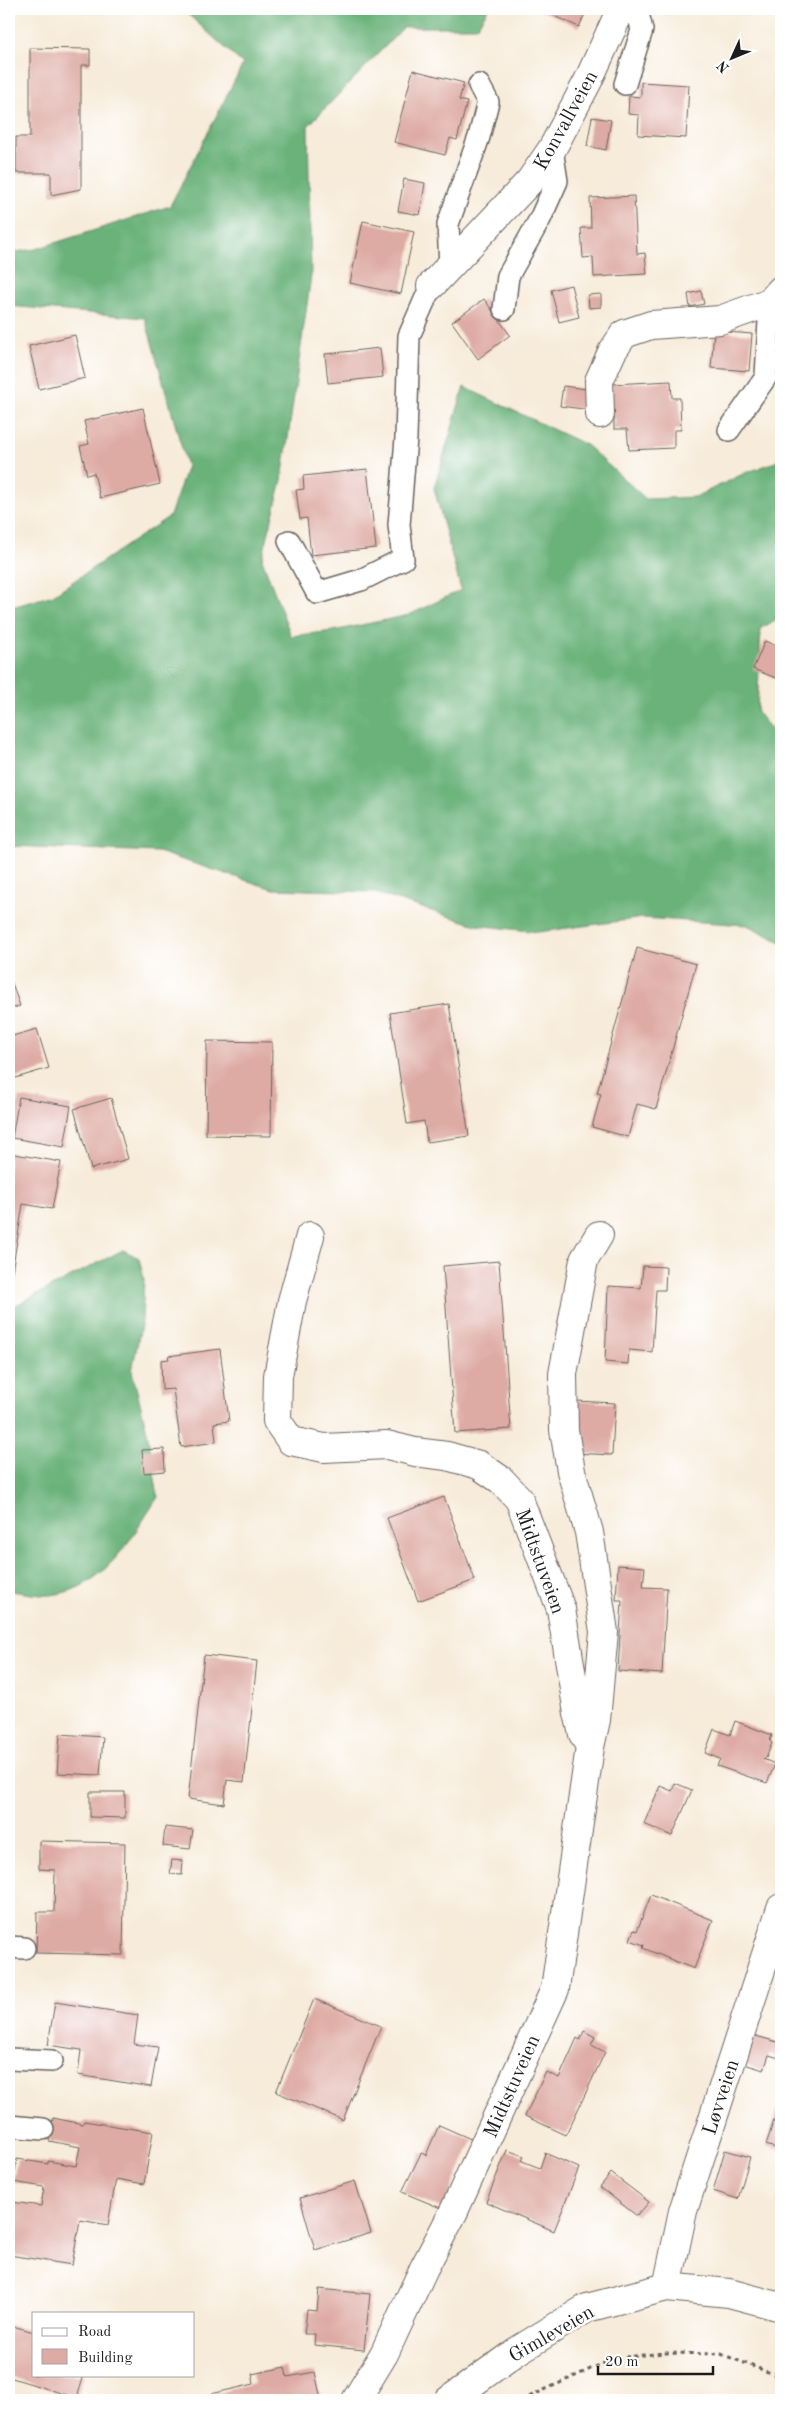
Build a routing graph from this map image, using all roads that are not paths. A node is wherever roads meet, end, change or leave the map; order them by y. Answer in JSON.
{"nodes":[{"id":1,"x":621,"y":9,"type":"edge"},
{"id":2,"x":637,"y":9,"type":"edge"},
{"id":3,"x":625,"y":84,"type":"dead end"},
{"id":4,"x":479,"y":85,"type":"dead end"},
{"id":5,"x":552,"y":149,"type":"junction"},
{"id":6,"x":450,"y":266,"type":"junction"},
{"id":7,"x":431,"y":286,"type":"joint"},
{"id":8,"x":776,"y":296,"type":"edge"},
{"id":9,"x":504,"y":309,"type":"dead end"},
{"id":10,"x":600,"y":414,"type":"dead end"},
{"id":11,"x":729,"y":430,"type":"dead end"},
{"id":12,"x":289,"y":541,"type":"dead end"},
{"id":13,"x":599,"y":1235,"type":"dead end"},
{"id":14,"x":310,"y":1236,"type":"dead end"},
{"id":15,"x":590,"y":1747,"type":"junction"},
{"id":16,"x":781,"y":1908,"type":"edge"},
{"id":17,"x":9,"y":2060,"type":"edge"},
{"id":18,"x":52,"y":2061,"type":"dead end"},
{"id":19,"x":9,"y":2126,"type":"edge"},
{"id":20,"x":43,"y":2129,"type":"dead end"},
{"id":21,"x":667,"y":2287,"type":"junction"},
{"id":22,"x":781,"y":2307,"type":"edge"},
{"id":23,"x":356,"y":2400,"type":"edge"},
{"id":24,"x":449,"y":2400,"type":"edge"}],
"edges":[{"from":1,"to":5,"type":"street","name":"Konvallveien"},
{"from":2,"to":3,"type":"lane"},
{"from":4,"to":6,"type":"lane"},
{"from":5,"to":6,"type":"street","name":"Konvallveien"},
{"from":5,"to":9,"type":"lane"},
{"from":6,"to":7,"type":"street","name":"Konvallveien"},
{"from":7,"to":12,"type":"lane"},
{"from":8,"to":10,"type":"street"},
{"from":8,"to":11,"type":"lane"},
{"from":13,"to":15,"type":"street","name":"Midtstuveien"},
{"from":14,"to":15,"type":"street","name":"Midtstuveien"},
{"from":15,"to":23,"type":"street","name":"Midtstuveien"},
{"from":16,"to":21,"type":"street","name":"Løvveien"},
{"from":17,"to":18,"type":"lane"},
{"from":19,"to":20,"type":"lane"},
{"from":21,"to":22,"type":"street","name":"Gimleveien"},
{"from":21,"to":24,"type":"street","name":"Gimleveien"}]}
